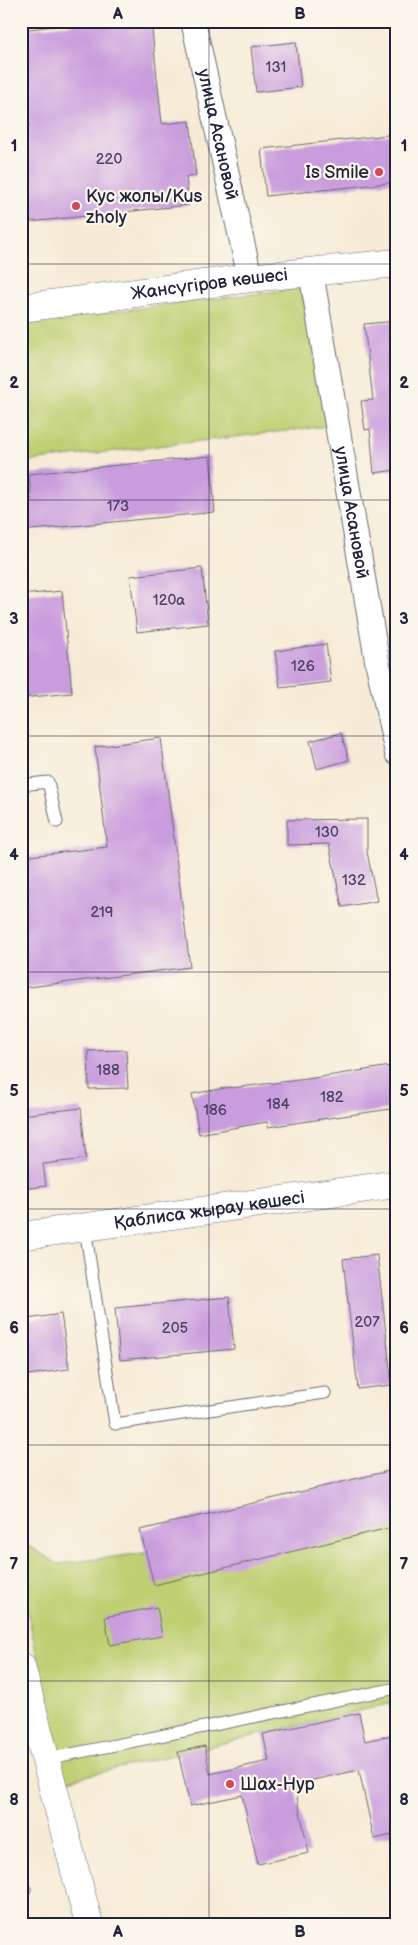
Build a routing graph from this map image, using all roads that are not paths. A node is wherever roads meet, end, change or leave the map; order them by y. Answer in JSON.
{"nodes":[{"id":1,"x":193,"y":21,"type":"edge"},
{"id":2,"x":397,"y":262,"type":"edge"},
{"id":3,"x":311,"y":272,"type":"junction"},
{"id":4,"x":250,"y":278,"type":"junction"},
{"id":5,"x":21,"y":308,"type":"edge"},
{"id":6,"x":397,"y":753,"type":"edge"},
{"id":7,"x":21,"y":784,"type":"edge"},
{"id":8,"x":57,"y":822,"type":"dead end"},
{"id":9,"x":397,"y":1184,"type":"edge"},
{"id":10,"x":85,"y":1228,"type":"junction"},
{"id":11,"x":21,"y":1236,"type":"edge"},
{"id":12,"x":324,"y":1393,"type":"dead end"},
{"id":13,"x":21,"y":1666,"type":"edge"},
{"id":14,"x":397,"y":1688,"type":"edge"},
{"id":15,"x":46,"y":1759,"type":"junction"},
{"id":16,"x":89,"y":1924,"type":"edge"}],
"edges":[{"from":1,"to":4,"type":"street","name":"улица Асановой"},
{"from":2,"to":3,"type":"street","name":"Жансүгіров көшесі"},
{"from":3,"to":4,"type":"street","name":"Жансүгіров көшесі"},
{"from":3,"to":6,"type":"street","name":"улица Асановой"},
{"from":4,"to":5,"type":"street","name":"Жансүгіров көшесі"},
{"from":7,"to":8,"type":"lane"},
{"from":9,"to":10,"type":"street","name":"Қаблиса жырау көшесі"},
{"from":10,"to":11,"type":"street","name":"Қаблиса жырау көшесі"},
{"from":10,"to":12,"type":"lane"},
{"from":13,"to":15,"type":"street"},
{"from":14,"to":15,"type":"lane"},
{"from":15,"to":16,"type":"street"}]}
